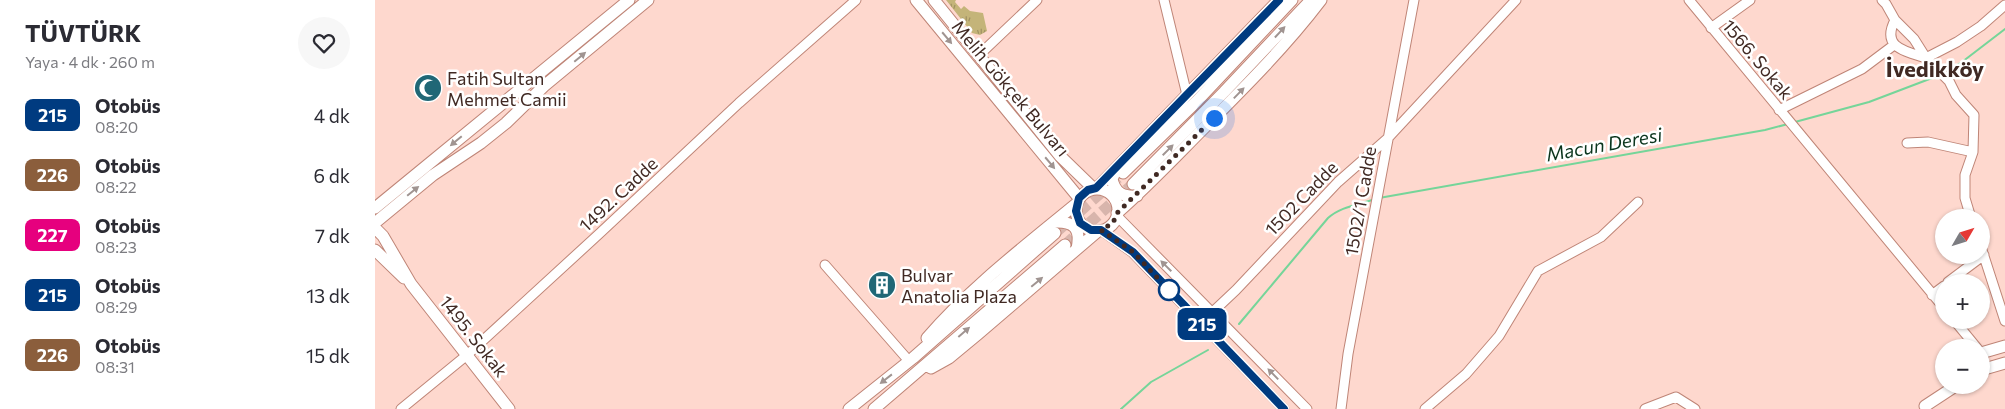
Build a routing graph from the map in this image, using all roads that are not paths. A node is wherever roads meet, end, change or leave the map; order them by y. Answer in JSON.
{"nodes":[{"id":1,"x":629,"y":0,"type":"edge"},
{"id":2,"x":648,"y":0,"type":"edge"},
{"id":3,"x":856,"y":0,"type":"edge"},
{"id":4,"x":915,"y":0,"type":"edge"},
{"id":5,"x":934,"y":0,"type":"edge"},
{"id":6,"x":1037,"y":0,"type":"edge"},
{"id":7,"x":1164,"y":0,"type":"edge"},
{"id":8,"x":1279,"y":0,"type":"edge"},
{"id":9,"x":1292,"y":0,"type":"edge"},
{"id":10,"x":1311,"y":0,"type":"edge"},
{"id":11,"x":1321,"y":0,"type":"edge"},
{"id":12,"x":1414,"y":0,"type":"edge"},
{"id":13,"x":1516,"y":0,"type":"edge"},
{"id":14,"x":1689,"y":0,"type":"edge"},
{"id":15,"x":1750,"y":0,"type":"edge"},
{"id":16,"x":1882,"y":0,"type":"edge"},
{"id":17,"x":2005,"y":5,"type":"edge"},
{"id":18,"x":1895,"y":20,"type":"junction"},
{"id":19,"x":1711,"y":28,"type":"junction"},
{"id":20,"x":1895,"y":45,"type":"junction"},
{"id":21,"x":978,"y":56,"type":"junction"},
{"id":22,"x":1926,"y":58,"type":"junction"},
{"id":23,"x":530,"y":81,"type":"junction"},
{"id":24,"x":539,"y":92,"type":"junction"},
{"id":25,"x":1187,"y":95,"type":"junction"},
{"id":26,"x":496,"y":108,"type":"junction"},
{"id":27,"x":1782,"y":112,"type":"junction"},
{"id":28,"x":506,"y":123,"type":"junction"},
{"id":29,"x":471,"y":129,"type":"junction"},
{"id":30,"x":1387,"y":139,"type":"junction"},
{"id":31,"x":481,"y":143,"type":"junction"},
{"id":32,"x":1907,"y":143,"type":"dead end"},
{"id":33,"x":1973,"y":152,"type":"junction"},
{"id":34,"x":1121,"y":170,"type":"junction"},
{"id":35,"x":1133,"y":184,"type":"tunnel mouth"},
{"id":36,"x":1095,"y":189,"type":"junction"},
{"id":37,"x":1137,"y":196,"type":"junction"},
{"id":38,"x":1078,"y":201,"type":"junction"},
{"id":39,"x":1638,"y":202,"type":"dead end"},
{"id":40,"x":377,"y":204,"type":"edge"},
{"id":41,"x":1968,"y":209,"type":"edge"},
{"id":42,"x":1117,"y":215,"type":"junction"},
{"id":43,"x":375,"y":221,"type":"edge"},
{"id":44,"x":375,"y":228,"type":"edge"},
{"id":45,"x":1055,"y":228,"type":"junction"},
{"id":46,"x":1099,"y":230,"type":"junction"},
{"id":47,"x":1065,"y":245,"type":"tunnel mouth"},
{"id":48,"x":1077,"y":249,"type":"junction"},
{"id":49,"x":375,"y":250,"type":"edge"},
{"id":50,"x":1968,"y":264,"type":"edge"},
{"id":51,"x":1987,"y":264,"type":"edge"},
{"id":52,"x":825,"y":265,"type":"dead end"},
{"id":53,"x":1957,"y":274,"type":"edge"},
{"id":54,"x":411,"y":284,"type":"junction"},
{"id":55,"x":1935,"y":293,"type":"edge"},
{"id":56,"x":1932,"y":295,"type":"junction"},
{"id":57,"x":1935,"y":298,"type":"edge"},
{"id":58,"x":1213,"y":312,"type":"junction"},
{"id":59,"x":2005,"y":321,"type":"edge"},
{"id":60,"x":1201,"y":323,"type":"junction"},
{"id":61,"x":1961,"y":329,"type":"edge"},
{"id":62,"x":1970,"y":339,"type":"edge"},
{"id":63,"x":2005,"y":346,"type":"edge"},
{"id":64,"x":1990,"y":350,"type":"edge"},
{"id":65,"x":467,"y":355,"type":"junction"},
{"id":66,"x":911,"y":360,"type":"junction"},
{"id":67,"x":2005,"y":363,"type":"edge"},
{"id":68,"x":1990,"y":367,"type":"edge"},
{"id":69,"x":902,"y":386,"type":"junction"},
{"id":70,"x":1937,"y":394,"type":"edge"},
{"id":71,"x":1944,"y":394,"type":"edge"},
{"id":72,"x":1924,"y":407,"type":"edge"},
{"id":73,"x":401,"y":409,"type":"edge"},
{"id":74,"x":509,"y":409,"type":"edge"},
{"id":75,"x":849,"y":409,"type":"edge"},
{"id":76,"x":874,"y":409,"type":"edge"},
{"id":77,"x":1284,"y":409,"type":"edge"},
{"id":78,"x":1307,"y":409,"type":"edge"},
{"id":79,"x":1341,"y":409,"type":"edge"},
{"id":80,"x":1425,"y":409,"type":"edge"},
{"id":81,"x":1645,"y":409,"type":"edge"},
{"id":82,"x":1695,"y":409,"type":"edge"}],
"edges":[{"from":1,"to":23,"type":"main road"},
{"from":24,"to":2,"type":"main road","one_way":true},
{"from":3,"to":65,"type":"street","name":"1492. Cadde"},
{"from":4,"to":38,"type":"main road","name":"Melih Gökçek Bulvarı","one_way":true},
{"from":5,"to":21,"type":"main road","name":"Melih Gökçek Bulvarı"},
{"from":6,"to":21,"type":"street"},
{"from":7,"to":25,"type":"street"},
{"from":8,"to":25,"type":"main road"},
{"from":9,"to":34,"type":"main road"},
{"from":35,"to":10,"type":"main road","one_way":true},
{"from":37,"to":11,"type":"main road","one_way":true},
{"from":12,"to":30,"type":"street","name":"1502/1 Cadde"},
{"from":13,"to":30,"type":"street","name":"1502 Cadde"},
{"from":14,"to":19,"type":"street","name":"1566. Sokak"},
{"from":15,"to":19,"type":"street"},
{"from":16,"to":18,"type":"street"},
{"from":17,"to":22,"type":"street"},
{"from":18,"to":20,"type":"street"},
{"from":18,"to":22,"type":"street"},
{"from":19,"to":27,"type":"street","name":"1566. Sokak"},
{"from":20,"to":22,"type":"street"},
{"from":20,"to":27,"type":"street"},
{"from":21,"to":36,"type":"main road","name":"Melih Gökçek Bulvarı"},
{"from":22,"to":33,"type":"street"},
{"from":23,"to":24,"type":"main road"},
{"from":23,"to":26,"type":"main road"},
{"from":24,"to":28,"type":"main road"},
{"from":25,"to":34,"type":"main road"},
{"from":26,"to":28,"type":"main road"},
{"from":26,"to":29,"type":"main road"},
{"from":27,"to":56,"type":"street","name":"1566. Sokak"},
{"from":28,"to":31,"type":"main road"},
{"from":29,"to":31,"type":"main road"},
{"from":29,"to":40,"type":"main road","one_way":true},
{"from":30,"to":58,"type":"street","name":"1502 Cadde"},
{"from":30,"to":79,"type":"street","name":"1502/1 Cadde"},
{"from":43,"to":31,"type":"main road","one_way":true},
{"from":32,"to":33,"type":"street"},
{"from":33,"to":41,"type":"street"},
{"from":34,"to":36,"type":"main road"},
{"from":34,"to":37,"type":"main road"},
{"from":36,"to":38,"type":"main road"},
{"from":36,"to":42,"type":"main road"},
{"from":37,"to":42,"type":"main road"},
{"from":38,"to":45,"type":"main road"},
{"from":38,"to":46,"type":"main road"},
{"from":39,"to":80,"type":"street"},
{"from":42,"to":46,"type":"main road"},
{"from":58,"to":42,"type":"street","one_way":true},
{"from":43,"to":44,"type":"main road"},
{"from":44,"to":54,"type":"main road","name":"1495. Sokak"},
{"from":45,"to":48,"type":"main road"},
{"from":45,"to":66,"type":"main road"},
{"from":46,"to":48,"type":"main road"},
{"from":46,"to":60,"type":"street"},
{"from":69,"to":47,"type":"main road","one_way":true},
{"from":69,"to":48,"type":"main road","one_way":true},
{"from":49,"to":54,"type":"main road","name":"1495. Sokak"},
{"from":50,"to":53,"type":"street"},
{"from":51,"to":59,"type":"street"},
{"from":52,"to":66,"type":"street"},
{"from":54,"to":65,"type":"main road","name":"1495. Sokak"},
{"from":55,"to":56,"type":"street"},
{"from":56,"to":57,"type":"street","name":"1566. Sokak"},
{"from":58,"to":60,"type":"street"},
{"from":78,"to":58,"type":"street","one_way":true},
{"from":60,"to":77,"type":"street"},
{"from":61,"to":62,"type":"street"},
{"from":63,"to":64,"type":"main road"},
{"from":65,"to":73,"type":"street","name":"1492. Cadde"},
{"from":65,"to":74,"type":"main road","name":"1495. Sokak"},
{"from":66,"to":75,"type":"main road","one_way":true},
{"from":67,"to":68,"type":"main road"},
{"from":69,"to":76,"type":"main road"},
{"from":70,"to":72,"type":"main road"},
{"from":71,"to":72,"type":"main road"},
{"from":81,"to":82,"type":"street"}]}
